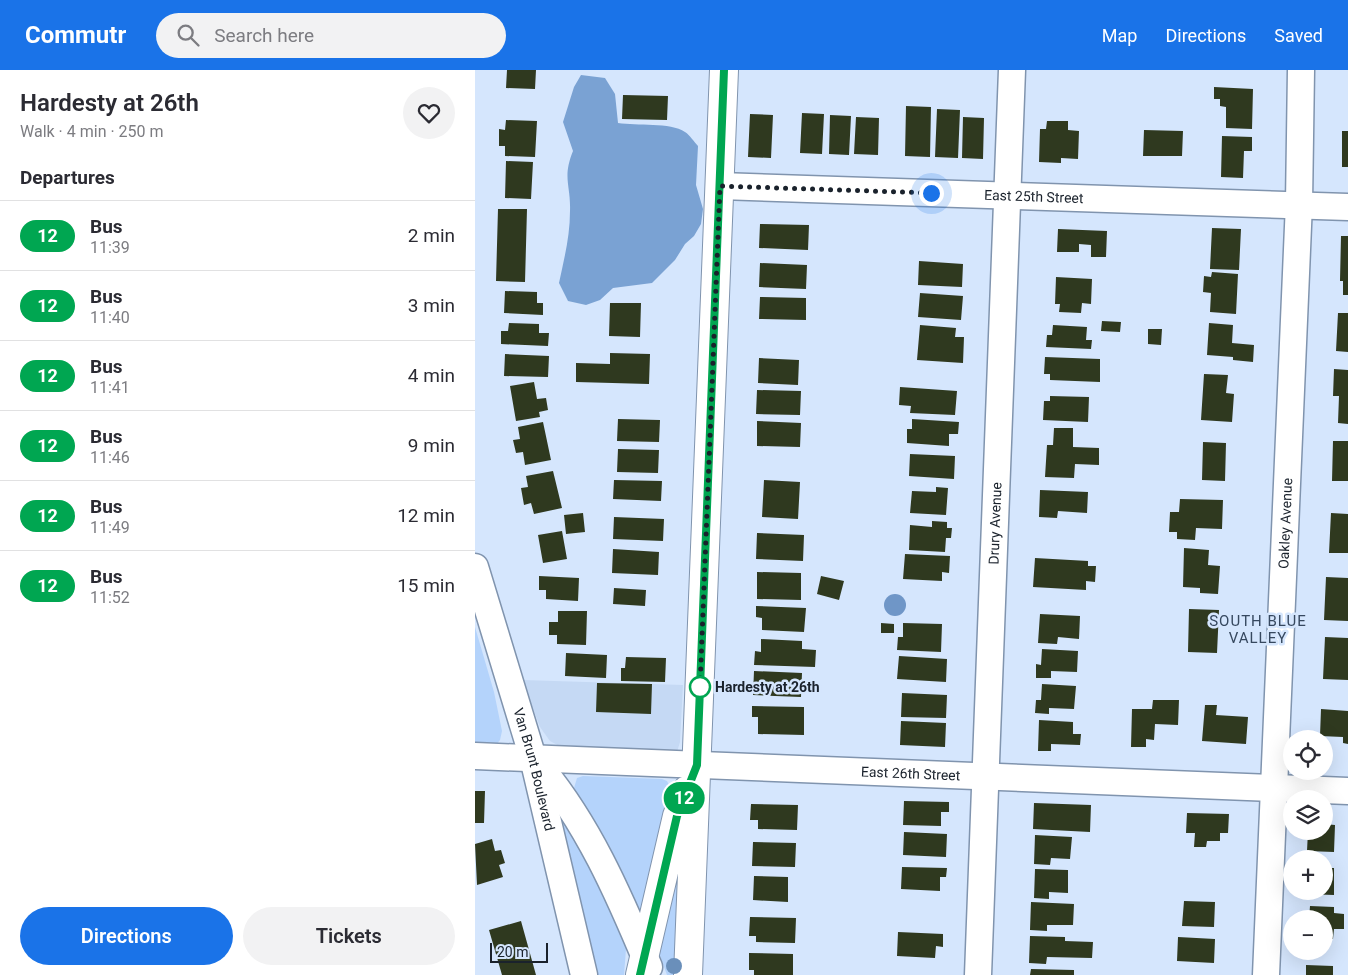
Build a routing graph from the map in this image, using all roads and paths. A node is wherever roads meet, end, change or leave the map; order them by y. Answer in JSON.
{"nodes":[{"id":1,"x":724,"y":70,"type":"edge"},
{"id":2,"x":1012,"y":70,"type":"edge"},
{"id":3,"x":1301,"y":70,"type":"edge"},
{"id":4,"x":720,"y":186,"type":"junction"},
{"id":5,"x":1007,"y":195,"type":"junction"},
{"id":6,"x":1299,"y":204,"type":"junction"},
{"id":7,"x":1348,"y":207,"type":"edge"},
{"id":8,"x":475,"y":567,"type":"edge"},
{"id":9,"x":475,"y":756,"type":"edge"},
{"id":10,"x":533,"y":758,"type":"junction"},
{"id":11,"x":697,"y":765,"type":"junction"},
{"id":12,"x":985,"y":776,"type":"junction"},
{"id":13,"x":1273,"y":787,"type":"junction"},
{"id":14,"x":1348,"y":791,"type":"edge"},
{"id":15,"x":645,"y":968,"type":"edge"},
{"id":16,"x":584,"y":975,"type":"edge"},
{"id":17,"x":688,"y":975,"type":"edge"},
{"id":18,"x":978,"y":975,"type":"edge"},
{"id":19,"x":1266,"y":975,"type":"edge"}],
"edges":[{"from":1,"to":4,"type":"main road"},
{"from":2,"to":5,"type":"street","name":"Drury Avenue"},
{"from":3,"to":6,"type":"street","name":"Oakley Avenue"},
{"from":4,"to":5,"type":"street","name":"East 25th Street"},
{"from":4,"to":11,"type":"main road"},
{"from":5,"to":6,"type":"street","name":"East 25th Street"},
{"from":5,"to":12,"type":"street","name":"Drury Avenue"},
{"from":6,"to":7,"type":"street","name":"East 25th Street"},
{"from":6,"to":13,"type":"street","name":"Oakley Avenue"},
{"from":8,"to":10,"type":"street","name":"Van Brunt Boulevard"},
{"from":9,"to":10,"type":"street","name":"East 26th Street"},
{"from":10,"to":11,"type":"street","name":"East 26th Street"},
{"from":10,"to":15,"type":"street"},
{"from":10,"to":16,"type":"street","name":"Van Brunt Boulevard"},
{"from":11,"to":12,"type":"street","name":"East 26th Street"},
{"from":11,"to":15,"type":"main road"},
{"from":11,"to":17,"type":"main road"},
{"from":12,"to":13,"type":"street","name":"East 26th Street"},
{"from":12,"to":18,"type":"street","name":"Drury Avenue"},
{"from":13,"to":14,"type":"street","name":"East 26th Street"},
{"from":13,"to":19,"type":"street","name":"Oakley Avenue"}]}
